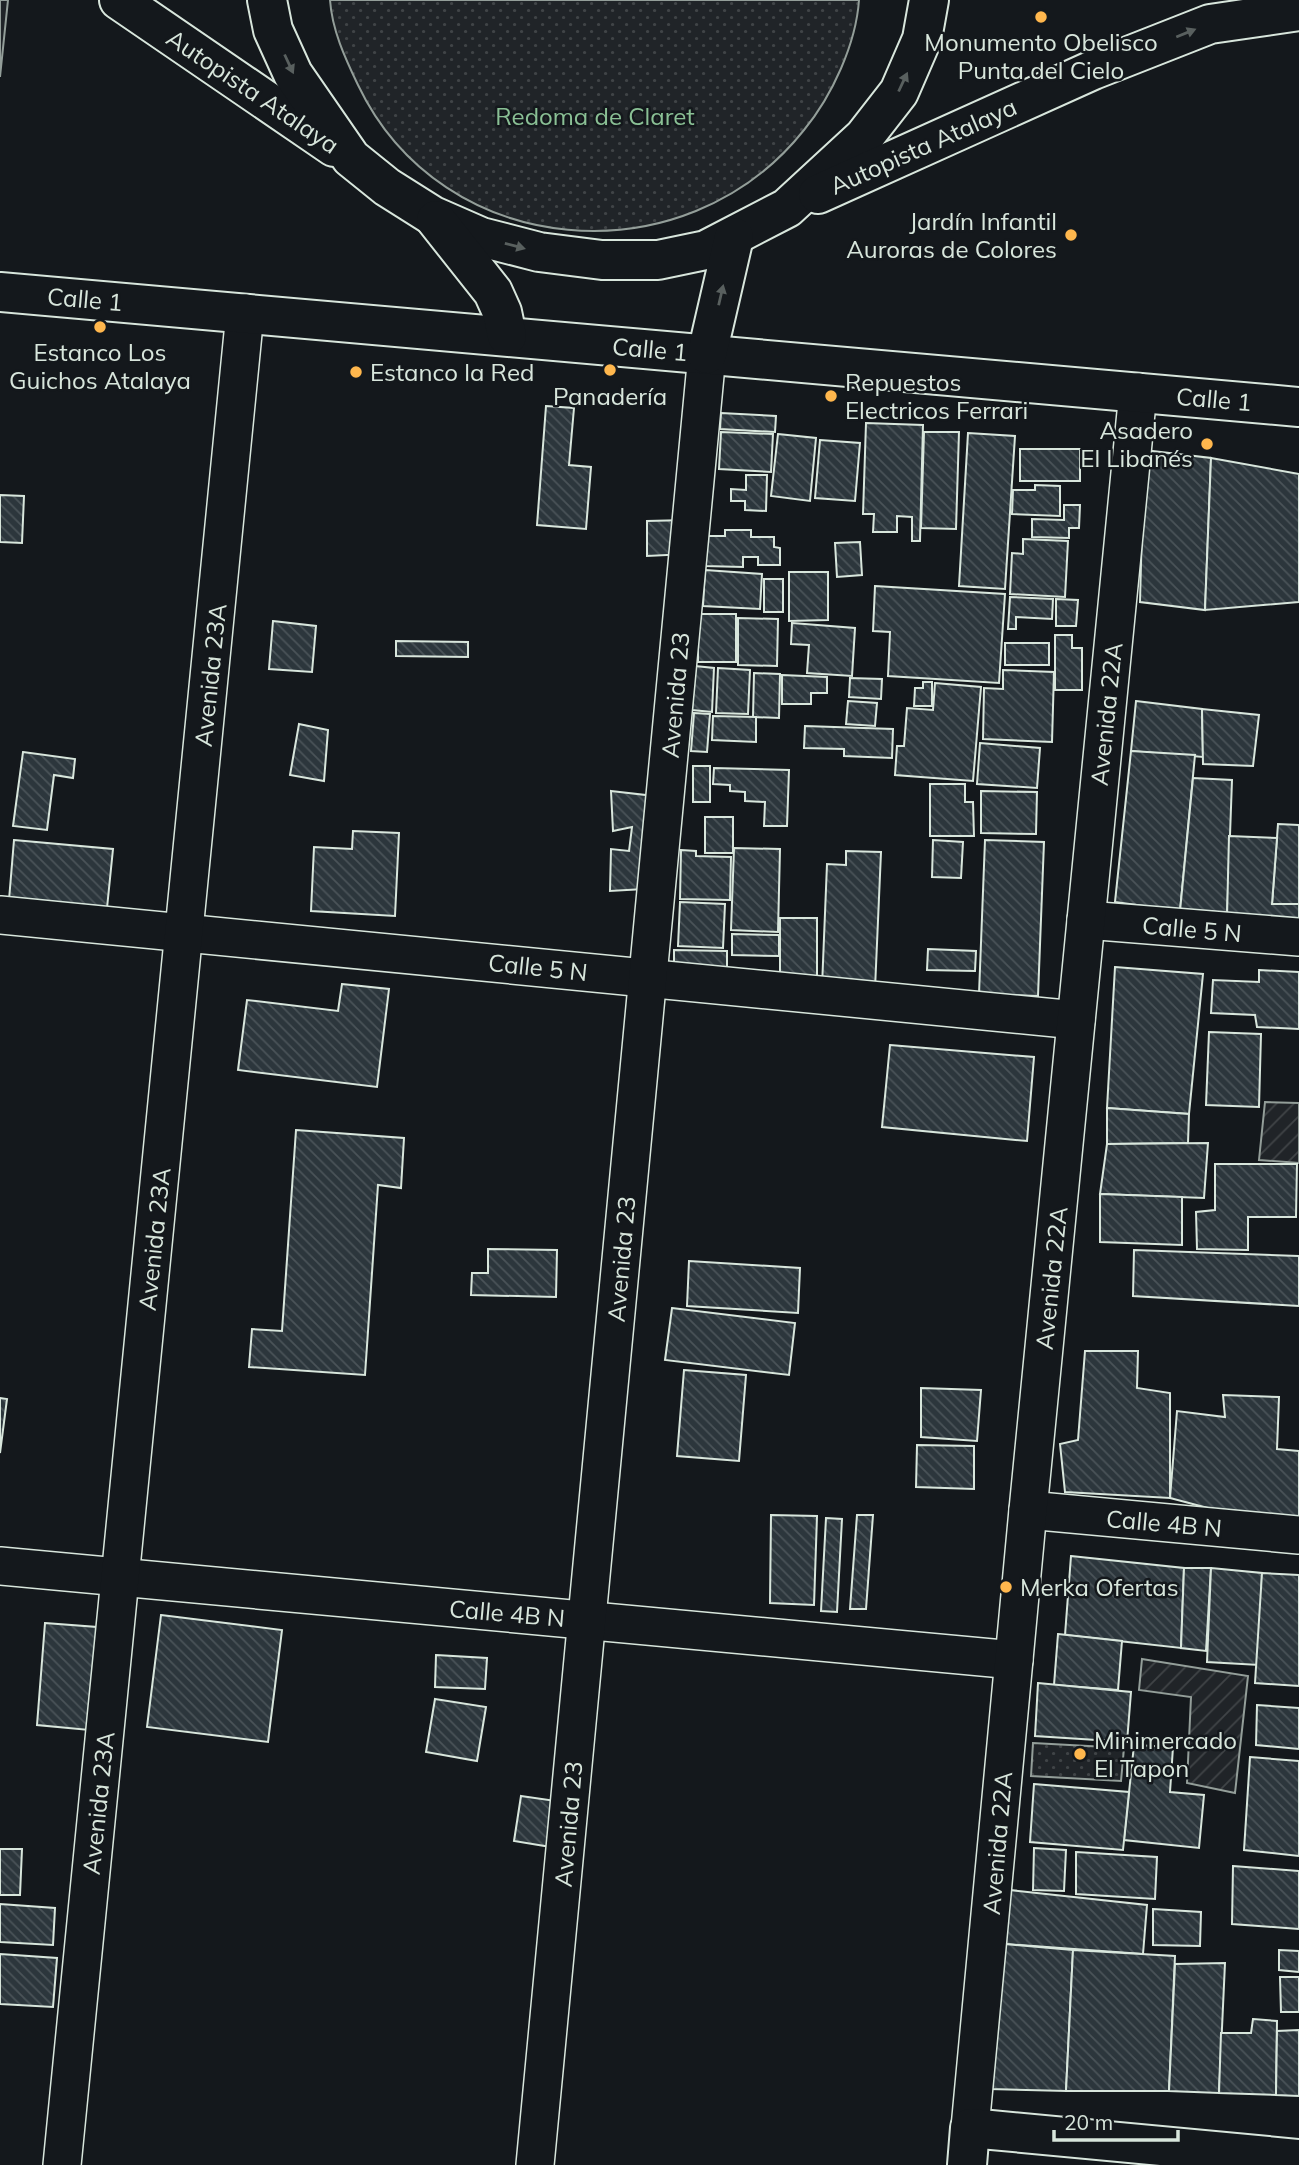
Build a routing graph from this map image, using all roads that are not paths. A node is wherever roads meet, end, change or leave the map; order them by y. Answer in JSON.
{"nodes":[{"id":1,"x":119,"y":0,"type":"edge"},
{"id":2,"x":267,"y":0,"type":"edge"},
{"id":3,"x":929,"y":0,"type":"edge"},
{"id":4,"x":1299,"y":11,"type":"edge"},
{"id":5,"x":351,"y":158,"type":"junction"},
{"id":6,"x":787,"y":208,"type":"junction"},
{"id":7,"x":433,"y":216,"type":"junction"},
{"id":8,"x":734,"y":237,"type":"junction"},
{"id":9,"x":0,"y":292,"type":"edge"},
{"id":10,"x":246,"y":313,"type":"junction"},
{"id":11,"x":507,"y":336,"type":"junction"},
{"id":12,"x":707,"y":354,"type":"junction"},
{"id":13,"x":1138,"y":392,"type":"junction"},
{"id":14,"x":1299,"y":407,"type":"edge"},
{"id":15,"x":0,"y":915,"type":"edge"},
{"id":16,"x":1086,"y":920,"type":"junction"},
{"id":17,"x":184,"y":933,"type":"junction"},
{"id":18,"x":1299,"y":937,"type":"edge"},
{"id":19,"x":648,"y":978,"type":"junction"},
{"id":20,"x":1076,"y":1020,"type":"junction"},
{"id":21,"x":1028,"y":1510,"type":"junction"},
{"id":22,"x":1299,"y":1535,"type":"edge"},
{"id":23,"x":0,"y":1566,"type":"edge"},
{"id":24,"x":120,"y":1577,"type":"junction"},
{"id":25,"x":587,"y":1620,"type":"junction"},
{"id":26,"x":1014,"y":1660,"type":"junction"},
{"id":27,"x":969,"y":2146,"type":"edge"},
{"id":28,"x":1299,"y":2159,"type":"edge"},
{"id":29,"x":62,"y":2165,"type":"edge"},
{"id":30,"x":535,"y":2165,"type":"edge"}],
"edges":[{"from":1,"to":5,"type":"main road","name":"Autopista Atalaya"},
{"from":2,"to":5,"type":"main road","one_way":true},
{"from":6,"to":3,"type":"main road","one_way":true},
{"from":6,"to":4,"type":"main road","name":"Autopista Atalaya","one_way":true},
{"from":5,"to":7,"type":"main road"},
{"from":6,"to":8,"type":"main road"},
{"from":7,"to":8,"type":"main road","one_way":true},
{"from":7,"to":11,"type":"main road"},
{"from":12,"to":8,"type":"main road","one_way":true},
{"from":9,"to":10,"type":"main road","name":"Calle 1"},
{"from":10,"to":11,"type":"main road","name":"Calle 1"},
{"from":10,"to":17,"type":"street","name":"Avenida 23A"},
{"from":11,"to":12,"type":"main road","name":"Calle 1"},
{"from":12,"to":13,"type":"main road","name":"Calle 1"},
{"from":12,"to":19,"type":"street","name":"Avenida 23"},
{"from":13,"to":14,"type":"main road","name":"Calle 1"},
{"from":13,"to":16,"type":"street","name":"Avenida 22A"},
{"from":15,"to":17,"type":"street","name":"Calle 5 N"},
{"from":16,"to":18,"type":"street","name":"Calle 5 N"},
{"from":16,"to":20,"type":"street","name":"Avenida 22A"},
{"from":17,"to":19,"type":"street","name":"Calle 5 N"},
{"from":17,"to":24,"type":"street","name":"Avenida 23A"},
{"from":19,"to":20,"type":"street","name":"Calle 5 N"},
{"from":19,"to":25,"type":"street","name":"Avenida 23"},
{"from":20,"to":21,"type":"street","name":"Avenida 22A"},
{"from":21,"to":22,"type":"street","name":"Calle 4B N"},
{"from":21,"to":26,"type":"street","name":"Avenida 22A"},
{"from":23,"to":24,"type":"street","name":"Calle 4B N"},
{"from":24,"to":25,"type":"street","name":"Calle 4B N"},
{"from":24,"to":29,"type":"street","name":"Avenida 23A"},
{"from":25,"to":26,"type":"street","name":"Calle 4B N"},
{"from":25,"to":30,"type":"street","name":"Avenida 23"},
{"from":26,"to":27,"type":"street","name":"Avenida 22A"},
{"from":27,"to":28,"type":"main road"}]}
